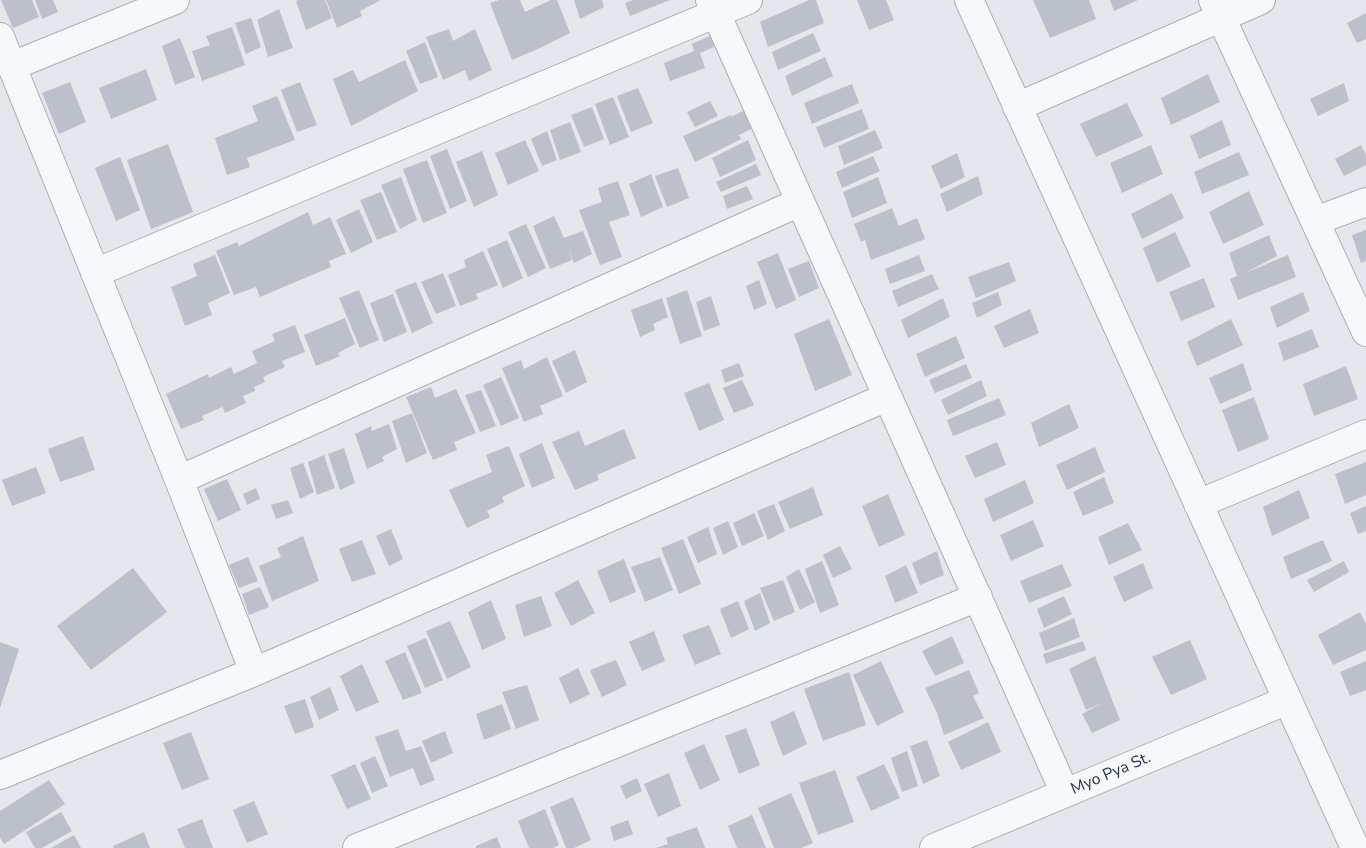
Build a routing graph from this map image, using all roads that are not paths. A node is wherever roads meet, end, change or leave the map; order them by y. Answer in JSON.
{"nodes":[{"id":1,"x":175,"y":0,"type":"edge"},
{"id":2,"x":748,"y":0,"type":"edge"},
{"id":3,"x":969,"y":0,"type":"edge"},
{"id":4,"x":1262,"y":0,"type":"edge"},
{"id":5,"x":713,"y":6,"type":"edge"},
{"id":6,"x":1217,"y":9,"type":"edge"},
{"id":7,"x":0,"y":37,"type":"edge"},
{"id":8,"x":12,"y":66,"type":"junction"},
{"id":9,"x":1017,"y":106,"type":"junction"},
{"id":10,"x":800,"y":202,"type":"junction"},
{"id":11,"x":1366,"y":202,"type":"edge"},
{"id":12,"x":1315,"y":221,"type":"junction"},
{"id":13,"x":95,"y":273,"type":"junction"},
{"id":14,"x":1366,"y":332,"type":"edge"},
{"id":15,"x":888,"y":397,"type":"junction"},
{"id":16,"x":1366,"y":434,"type":"edge"},
{"id":17,"x":179,"y":480,"type":"junction"},
{"id":18,"x":1198,"y":504,"type":"junction"},
{"id":19,"x":978,"y":597,"type":"junction"},
{"id":20,"x":254,"y":672,"type":"junction"},
{"id":21,"x":1288,"y":700,"type":"junction"},
{"id":22,"x":0,"y":775,"type":"edge"},
{"id":23,"x":1065,"y":793,"type":"junction"},
{"id":24,"x":357,"y":848,"type":"edge"},
{"id":25,"x":934,"y":848,"type":"edge"},
{"id":26,"x":1355,"y":848,"type":"edge"}],
"edges":[{"from":1,"to":8,"type":"street"},
{"from":2,"to":5,"type":"street"},
{"from":3,"to":9,"type":"street"},
{"from":4,"to":6,"type":"street"},
{"from":5,"to":10,"type":"street"},
{"from":5,"to":13,"type":"street"},
{"from":6,"to":9,"type":"street"},
{"from":6,"to":12,"type":"street"},
{"from":7,"to":8,"type":"street"},
{"from":8,"to":13,"type":"street"},
{"from":9,"to":18,"type":"street"},
{"from":10,"to":15,"type":"street"},
{"from":10,"to":17,"type":"street"},
{"from":11,"to":12,"type":"street"},
{"from":12,"to":14,"type":"street"},
{"from":13,"to":17,"type":"street"},
{"from":15,"to":19,"type":"street"},
{"from":15,"to":20,"type":"street"},
{"from":16,"to":18,"type":"street"},
{"from":17,"to":20,"type":"street"},
{"from":18,"to":21,"type":"street"},
{"from":19,"to":23,"type":"street"},
{"from":19,"to":24,"type":"street"},
{"from":20,"to":22,"type":"street"},
{"from":21,"to":23,"type":"street","name":"Myo Pya St."},
{"from":21,"to":26,"type":"street"},
{"from":23,"to":25,"type":"street","name":"Myo Pya St."}]}
